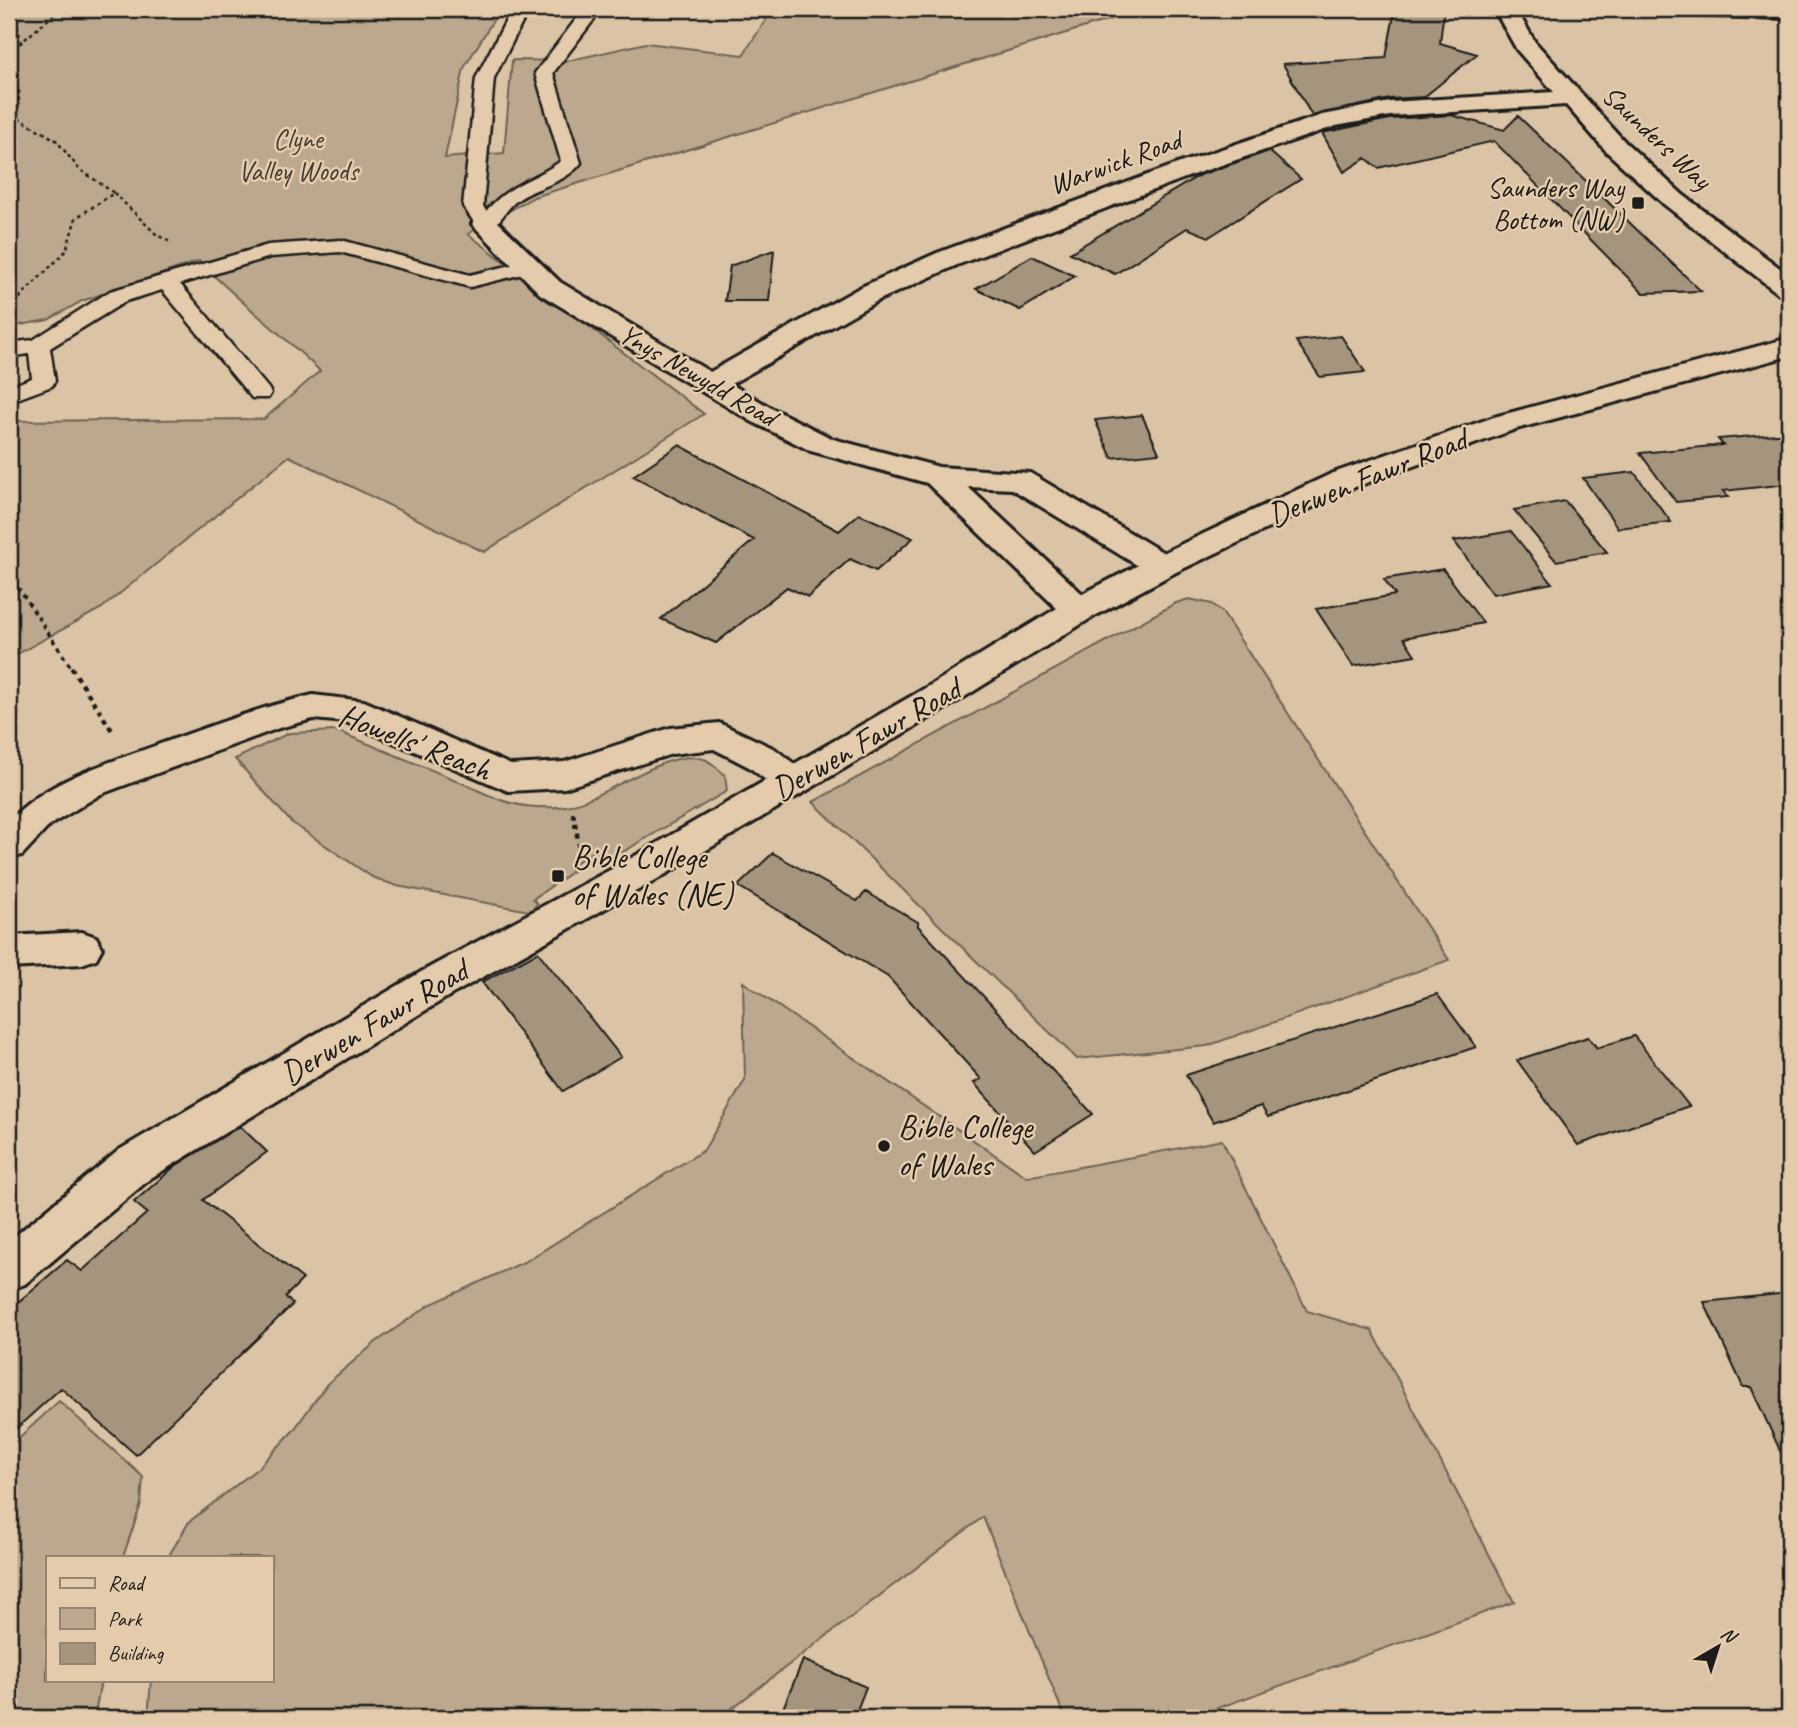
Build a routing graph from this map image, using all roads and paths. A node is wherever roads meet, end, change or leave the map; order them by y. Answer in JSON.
{"nodes":[{"id":1,"x":60,"y":9,"type":"edge"},
{"id":2,"x":520,"y":9,"type":"edge"},
{"id":3,"x":593,"y":9,"type":"edge"},
{"id":4,"x":1505,"y":9,"type":"edge"},
{"id":5,"x":1705,"y":9,"type":"edge"},
{"id":6,"x":1789,"y":11,"type":"edge"},
{"id":7,"x":9,"y":27,"type":"edge"},
{"id":8,"x":21,"y":43,"type":"junction"},
{"id":9,"x":9,"y":53,"type":"edge"},
{"id":10,"x":9,"y":82,"type":"edge"},
{"id":11,"x":1571,"y":98,"type":"junction"},
{"id":12,"x":114,"y":193,"type":"junction"},
{"id":13,"x":485,"y":224,"type":"junction"},
{"id":14,"x":212,"y":266,"type":"junction"},
{"id":15,"x":528,"y":267,"type":"junction"},
{"id":16,"x":166,"y":281,"type":"junction"},
{"id":17,"x":1789,"y":288,"type":"edge"},
{"id":18,"x":11,"y":306,"type":"dead end"},
{"id":19,"x":39,"y":346,"type":"junction"},
{"id":20,"x":1789,"y":347,"type":"edge"},
{"id":21,"x":9,"y":350,"type":"edge"},
{"id":22,"x":710,"y":384,"type":"junction"},
{"id":23,"x":260,"y":393,"type":"dead end"},
{"id":24,"x":9,"y":395,"type":"edge"},
{"id":25,"x":938,"y":476,"type":"junction"},
{"id":26,"x":1162,"y":566,"type":"junction"},
{"id":27,"x":9,"y":583,"type":"edge"},
{"id":28,"x":1079,"y":610,"type":"junction"},
{"id":29,"x":136,"y":767,"type":"junction"},
{"id":30,"x":565,"y":775,"type":"junction"},
{"id":31,"x":793,"y":782,"type":"junction"},
{"id":32,"x":9,"y":845,"type":"edge"},
{"id":33,"x":590,"y":898,"type":"junction"},
{"id":34,"x":82,"y":948,"type":"dead end"},
{"id":35,"x":9,"y":952,"type":"edge"},
{"id":36,"x":9,"y":1269,"type":"edge"}],
"edges":[{"from":1,"to":8,"type":"path"},
{"from":2,"to":13,"type":"lane"},
{"from":3,"to":13,"type":"lane"},
{"from":4,"to":11,"type":"street","name":"Saunders Way"},
{"from":5,"to":6,"type":"street"},
{"from":7,"to":8,"type":"path"},
{"from":8,"to":9,"type":"path"},
{"from":10,"to":12,"type":"path"},
{"from":11,"to":17,"type":"street","name":"Saunders Way"},
{"from":11,"to":22,"type":"street","name":"Warwick Road"},
{"from":12,"to":14,"type":"path"},
{"from":12,"to":18,"type":"path"},
{"from":13,"to":15,"type":"street","name":"Ynys Newydd Road"},
{"from":14,"to":15,"type":"lane"},
{"from":14,"to":16,"type":"lane"},
{"from":15,"to":22,"type":"street","name":"Ynys Newydd Road"},
{"from":16,"to":19,"type":"lane"},
{"from":16,"to":23,"type":"lane"},
{"from":19,"to":21,"type":"lane"},
{"from":19,"to":24,"type":"lane"},
{"from":20,"to":26,"type":"street","name":"Derwen Fawr Road"},
{"from":22,"to":25,"type":"street","name":"Ynys Newydd Road"},
{"from":25,"to":26,"type":"street","name":"Ynys Newydd Road"},
{"from":25,"to":28,"type":"street","name":"Ynys Newydd Road"},
{"from":26,"to":28,"type":"street","name":"Derwen Fawr Road"},
{"from":27,"to":29,"type":"path"},
{"from":28,"to":31,"type":"street","name":"Derwen Fawr Road"},
{"from":29,"to":30,"type":"street","name":"Howells' Reach"},
{"from":29,"to":32,"type":"street","name":"Howells' Reach"},
{"from":30,"to":31,"type":"street","name":"Howells' Reach"},
{"from":30,"to":33,"type":"path"},
{"from":31,"to":33,"type":"street","name":"Derwen Fawr Road"},
{"from":33,"to":36,"type":"street","name":"Derwen Fawr Road"},
{"from":34,"to":35,"type":"street"}]}
